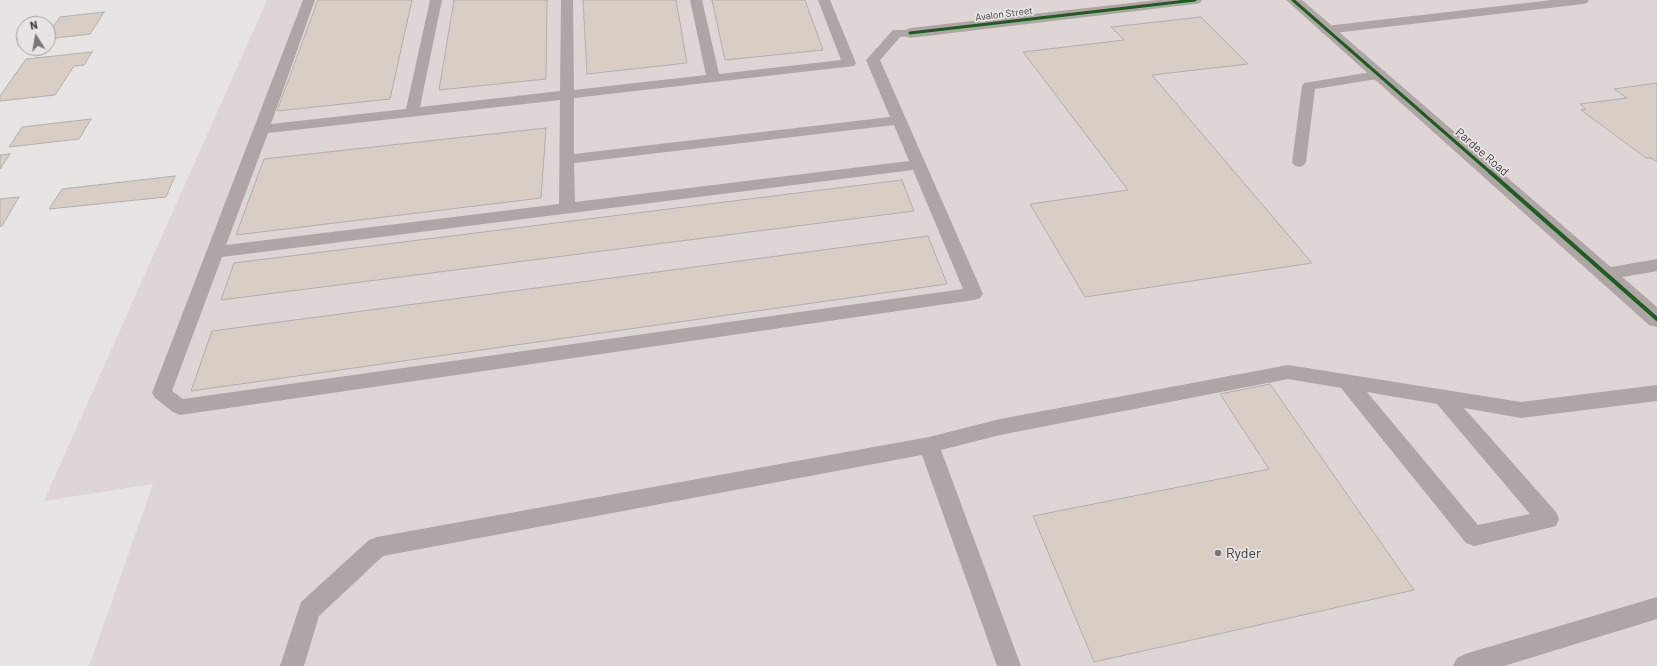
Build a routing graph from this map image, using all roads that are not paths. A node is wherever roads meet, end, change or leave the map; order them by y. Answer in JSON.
{"nodes":[{"id":1,"x":309,"y":0,"type":"edge"},
{"id":2,"x":436,"y":0,"type":"edge"},
{"id":3,"x":567,"y":0,"type":"edge"},
{"id":4,"x":696,"y":0,"type":"edge"},
{"id":5,"x":824,"y":0,"type":"edge"},
{"id":6,"x":1195,"y":0,"type":"edge"},
{"id":7,"x":1293,"y":0,"type":"edge"},
{"id":8,"x":1583,"y":0,"type":"edge"},
{"id":9,"x":1326,"y":30,"type":"junction"},
{"id":10,"x":910,"y":33,"type":"joint"},
{"id":11,"x":1378,"y":75,"type":"junction"},
{"id":12,"x":714,"y":79,"type":"junction"},
{"id":13,"x":567,"y":96,"type":"junction"},
{"id":14,"x":412,"y":113,"type":"junction"},
{"id":15,"x":899,"y":120,"type":"junction"},
{"id":16,"x":262,"y":129,"type":"junction"},
{"id":17,"x":567,"y":159,"type":"junction"},
{"id":18,"x":1299,"y":162,"type":"dead end"},
{"id":19,"x":918,"y":165,"type":"junction"},
{"id":20,"x":567,"y":208,"type":"junction"},
{"id":21,"x":216,"y":252,"type":"junction"},
{"id":22,"x":1657,"y":265,"type":"edge"},
{"id":23,"x":1606,"y":274,"type":"junction"},
{"id":24,"x":1657,"y":318,"type":"edge"},
{"id":25,"x":1347,"y":382,"type":"junction"},
{"id":26,"x":1657,"y":393,"type":"edge"},
{"id":27,"x":1443,"y":398,"type":"junction"},
{"id":28,"x":929,"y":445,"type":"junction"},
{"id":29,"x":1657,"y":608,"type":"edge"},
{"id":30,"x":292,"y":666,"type":"edge"},
{"id":31,"x":1009,"y":666,"type":"edge"},
{"id":32,"x":1465,"y":666,"type":"edge"}],
"edges":[{"from":1,"to":16,"type":"lane"},
{"from":2,"to":14,"type":"lane"},
{"from":3,"to":13,"type":"lane"},
{"from":4,"to":12,"type":"lane"},
{"from":5,"to":12,"type":"lane"},
{"from":6,"to":10,"type":"street","name":"Avalon Street"},
{"from":7,"to":9,"type":"street","name":"Pardee Road"},
{"from":8,"to":9,"type":"lane"},
{"from":9,"to":11,"type":"street","name":"Pardee Road"},
{"from":10,"to":15,"type":"lane"},
{"from":11,"to":18,"type":"lane"},
{"from":11,"to":23,"type":"street","name":"Pardee Road"},
{"from":12,"to":13,"type":"lane"},
{"from":13,"to":14,"type":"lane"},
{"from":13,"to":17,"type":"lane"},
{"from":14,"to":16,"type":"lane"},
{"from":15,"to":17,"type":"lane"},
{"from":15,"to":19,"type":"lane"},
{"from":16,"to":21,"type":"lane"},
{"from":17,"to":20,"type":"lane"},
{"from":19,"to":20,"type":"lane"},
{"from":19,"to":21,"type":"lane"},
{"from":20,"to":21,"type":"lane"},
{"from":22,"to":23,"type":"lane"},
{"from":23,"to":24,"type":"street","name":"Pardee Road"},
{"from":25,"to":27,"type":"lane"},
{"from":25,"to":27,"type":"lane"},
{"from":25,"to":28,"type":"lane"},
{"from":26,"to":27,"type":"lane"},
{"from":28,"to":30,"type":"lane"},
{"from":28,"to":31,"type":"lane"},
{"from":29,"to":32,"type":"lane"}]}
